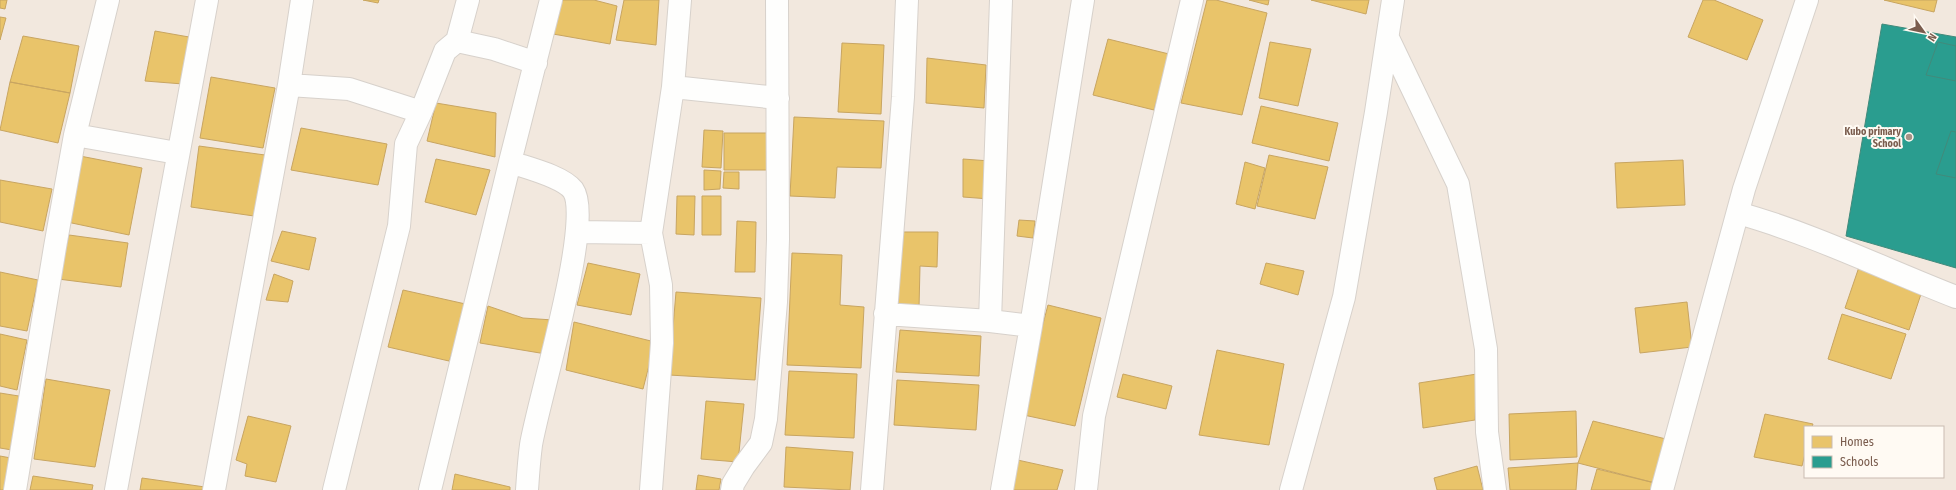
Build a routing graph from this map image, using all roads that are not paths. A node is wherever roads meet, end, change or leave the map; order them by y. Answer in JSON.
{"nodes":[{"id":1,"x":108,"y":0,"type":"edge"},
{"id":2,"x":207,"y":0,"type":"edge"},
{"id":3,"x":302,"y":0,"type":"edge"},
{"id":4,"x":468,"y":0,"type":"edge"},
{"id":5,"x":551,"y":0,"type":"edge"},
{"id":6,"x":680,"y":0,"type":"edge"},
{"id":7,"x":777,"y":0,"type":"edge"},
{"id":8,"x":907,"y":0,"type":"edge"},
{"id":9,"x":1001,"y":0,"type":"edge"},
{"id":10,"x":1083,"y":0,"type":"edge"},
{"id":11,"x":1192,"y":0,"type":"edge"},
{"id":12,"x":1393,"y":0,"type":"edge"},
{"id":13,"x":1807,"y":0,"type":"edge"},
{"id":14,"x":1388,"y":38,"type":"junction"},
{"id":15,"x":457,"y":41,"type":"junction"},
{"id":16,"x":536,"y":63,"type":"junction"},
{"id":17,"x":288,"y":85,"type":"junction"},
{"id":18,"x":673,"y":87,"type":"junction"},
{"id":19,"x":778,"y":98,"type":"junction"},
{"id":20,"x":421,"y":112,"type":"junction"},
{"id":21,"x":75,"y":135,"type":"junction"},
{"id":22,"x":177,"y":153,"type":"junction"},
{"id":23,"x":510,"y":162,"type":"junction"},
{"id":24,"x":1738,"y":213,"type":"junction"},
{"id":25,"x":578,"y":232,"type":"junction"},
{"id":26,"x":651,"y":233,"type":"junction"},
{"id":27,"x":1956,"y":297,"type":"edge"},
{"id":28,"x":886,"y":314,"type":"junction"},
{"id":29,"x":990,"y":321,"type":"junction"},
{"id":30,"x":1030,"y":326,"type":"junction"},
{"id":31,"x":15,"y":490,"type":"edge"},
{"id":32,"x":116,"y":490,"type":"edge"},
{"id":33,"x":214,"y":490,"type":"edge"},
{"id":34,"x":334,"y":490,"type":"edge"},
{"id":35,"x":430,"y":490,"type":"edge"},
{"id":36,"x":527,"y":490,"type":"edge"},
{"id":37,"x":651,"y":490,"type":"edge"},
{"id":38,"x":732,"y":490,"type":"edge"},
{"id":39,"x":872,"y":490,"type":"edge"},
{"id":40,"x":1002,"y":490,"type":"edge"},
{"id":41,"x":1086,"y":490,"type":"edge"},
{"id":42,"x":1291,"y":490,"type":"edge"},
{"id":43,"x":1495,"y":490,"type":"edge"},
{"id":44,"x":1662,"y":490,"type":"edge"}],
"edges":[{"from":1,"to":21,"type":"street"},
{"from":2,"to":22,"type":"street"},
{"from":3,"to":17,"type":"street"},
{"from":4,"to":15,"type":"street"},
{"from":5,"to":16,"type":"street"},
{"from":6,"to":18,"type":"street"},
{"from":7,"to":19,"type":"street"},
{"from":8,"to":28,"type":"street"},
{"from":9,"to":29,"type":"street"},
{"from":10,"to":30,"type":"street"},
{"from":11,"to":41,"type":"street"},
{"from":12,"to":14,"type":"street"},
{"from":13,"to":24,"type":"street"},
{"from":14,"to":42,"type":"street"},
{"from":14,"to":43,"type":"street"},
{"from":15,"to":16,"type":"street"},
{"from":15,"to":20,"type":"street"},
{"from":16,"to":23,"type":"street"},
{"from":17,"to":20,"type":"street"},
{"from":17,"to":33,"type":"street"},
{"from":18,"to":19,"type":"street"},
{"from":18,"to":26,"type":"street"},
{"from":19,"to":38,"type":"street"},
{"from":20,"to":34,"type":"street"},
{"from":21,"to":22,"type":"street"},
{"from":21,"to":31,"type":"street"},
{"from":22,"to":32,"type":"street"},
{"from":23,"to":25,"type":"street"},
{"from":23,"to":35,"type":"street"},
{"from":24,"to":27,"type":"street"},
{"from":24,"to":44,"type":"street"},
{"from":25,"to":26,"type":"street"},
{"from":25,"to":36,"type":"street"},
{"from":26,"to":37,"type":"street"},
{"from":28,"to":29,"type":"street"},
{"from":28,"to":39,"type":"street"},
{"from":29,"to":30,"type":"street"},
{"from":30,"to":40,"type":"street"}]}
